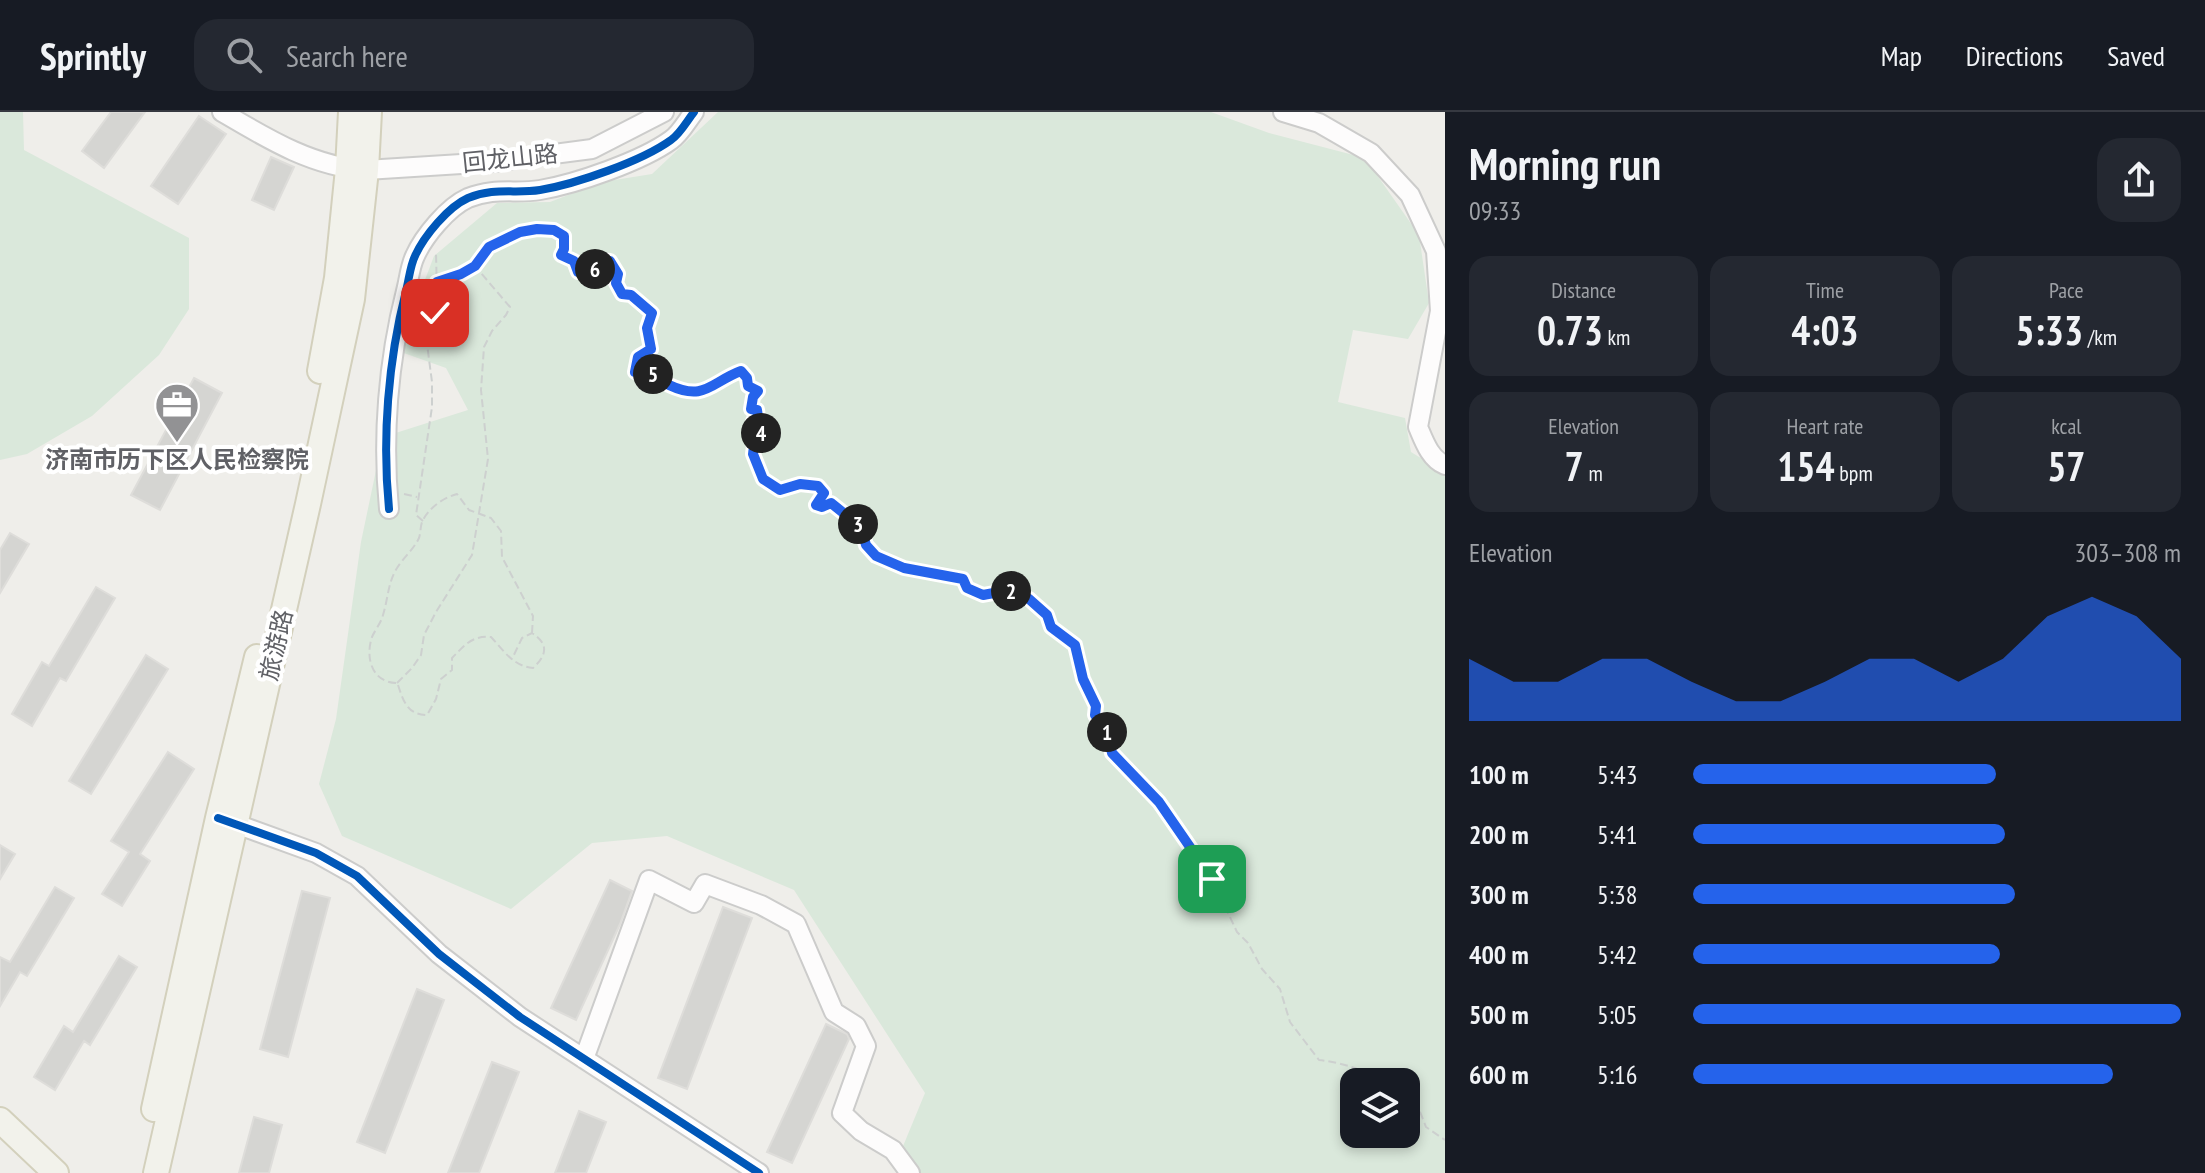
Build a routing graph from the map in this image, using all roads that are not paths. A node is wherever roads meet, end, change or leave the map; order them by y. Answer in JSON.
{"nodes":[{"id":1,"x":222,"y":112,"type":"edge"},
{"id":2,"x":351,"y":112,"type":"edge"},
{"id":3,"x":369,"y":112,"type":"edge"},
{"id":4,"x":664,"y":112,"type":"edge"},
{"id":5,"x":694,"y":112,"type":"edge"},
{"id":6,"x":1283,"y":112,"type":"edge"},
{"id":7,"x":254,"y":121,"type":"edge"},
{"id":8,"x":357,"y":169,"type":"junction"},
{"id":9,"x":1445,"y":465,"type":"edge"},
{"id":10,"x":389,"y":509,"type":"dead end"},
{"id":11,"x":227,"y":820,"type":"junction"},
{"id":12,"x":584,"y":1059,"type":"junction"},
{"id":13,"x":0,"y":1120,"type":"edge"},
{"id":14,"x":56,"y":1173,"type":"edge"},
{"id":15,"x":140,"y":1173,"type":"edge"},
{"id":16,"x":156,"y":1173,"type":"edge"},
{"id":17,"x":759,"y":1173,"type":"edge"},
{"id":18,"x":910,"y":1173,"type":"edge"}],
"edges":[{"from":1,"to":7,"type":"street"},
{"from":2,"to":8,"type":"main road","name":"旅游路"},
{"from":3,"to":8,"type":"main road","name":"旅游路"},
{"from":4,"to":8,"type":"street","name":"回龙山路"},
{"from":5,"to":10,"type":"street"},
{"from":6,"to":9,"type":"street"},
{"from":7,"to":8,"type":"street"},
{"from":8,"to":11,"type":"main road","name":"旅游路"},
{"from":11,"to":12,"type":"street"},
{"from":11,"to":15,"type":"main road","name":"旅游路"},
{"from":11,"to":16,"type":"main road","name":"旅游路"},
{"from":12,"to":17,"type":"street"},
{"from":12,"to":18,"type":"street"},
{"from":13,"to":14,"type":"main road"}]}
